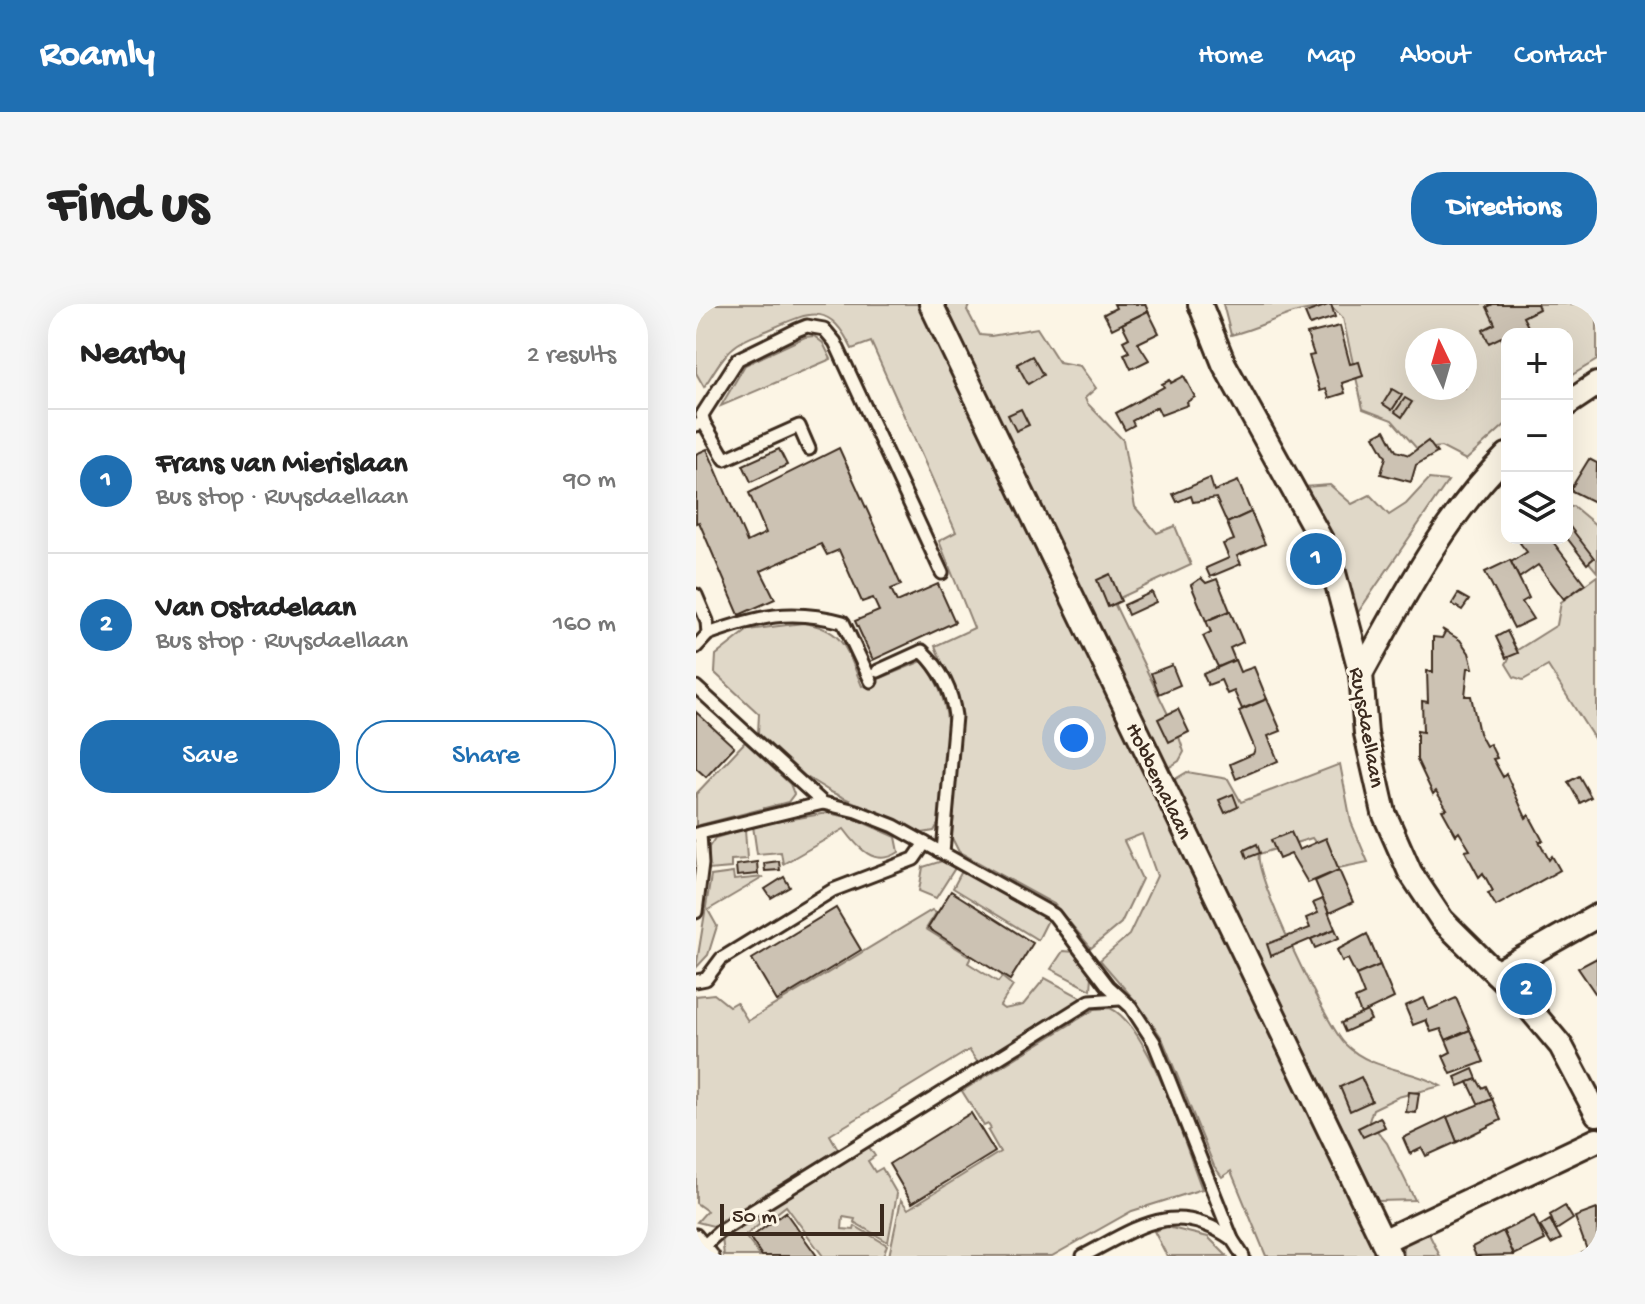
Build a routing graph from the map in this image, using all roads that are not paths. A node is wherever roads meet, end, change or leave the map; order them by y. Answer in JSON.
{"nodes":[{"id":1,"x":931,"y":304,"type":"edge"},
{"id":2,"x":1200,"y":304,"type":"edge"},
{"id":3,"x":1597,"y":384,"type":"edge"},
{"id":4,"x":1573,"y":400,"type":"edge"},
{"id":5,"x":700,"y":424,"type":"edge"},
{"id":6,"x":809,"y":449,"type":"dead end"},
{"id":7,"x":1501,"y":461,"type":"edge"},
{"id":8,"x":942,"y":573,"type":"dead end"},
{"id":9,"x":696,"y":595,"type":"edge"},
{"id":10,"x":708,"y":634,"type":"junction"},
{"id":11,"x":696,"y":647,"type":"edge"},
{"id":12,"x":1361,"y":674,"type":"junction"},
{"id":13,"x":696,"y":687,"type":"edge"},
{"id":14,"x":823,"y":803,"type":"junction"},
{"id":15,"x":698,"y":834,"type":"edge"},
{"id":16,"x":925,"y":843,"type":"junction"},
{"id":17,"x":943,"y":852,"type":"junction"},
{"id":18,"x":696,"y":912,"type":"edge"},
{"id":19,"x":1597,"y":916,"type":"edge"},
{"id":20,"x":1496,"y":973,"type":"junction"},
{"id":21,"x":696,"y":981,"type":"edge"},
{"id":22,"x":1120,"y":999,"type":"junction"},
{"id":23,"x":1597,"y":1114,"type":"edge"},
{"id":24,"x":1597,"y":1140,"type":"edge"},
{"id":25,"x":696,"y":1235,"type":"edge"},
{"id":26,"x":1232,"y":1239,"type":"junction"},
{"id":27,"x":700,"y":1249,"type":"edge"},
{"id":28,"x":1387,"y":1249,"type":"edge"},
{"id":29,"x":713,"y":1256,"type":"edge"},
{"id":30,"x":1083,"y":1256,"type":"edge"},
{"id":31,"x":1243,"y":1256,"type":"edge"}],
"edges":[{"from":1,"to":28,"type":"street","name":"Hobbemalaan"},
{"from":2,"to":12,"type":"street","name":"Ruysdaellaan"},
{"from":3,"to":4,"type":"street"},
{"from":5,"to":6,"type":"lane"},
{"from":5,"to":8,"type":"lane"},
{"from":7,"to":12,"type":"street"},
{"from":9,"to":10,"type":"lane"},
{"from":10,"to":11,"type":"lane"},
{"from":10,"to":17,"type":"lane"},
{"from":12,"to":20,"type":"street","name":"Ruysdaellaan"},
{"from":13,"to":14,"type":"lane"},
{"from":14,"to":15,"type":"lane"},
{"from":14,"to":16,"type":"lane"},
{"from":15,"to":18,"type":"lane"},
{"from":16,"to":17,"type":"lane"},
{"from":16,"to":21,"type":"lane"},
{"from":17,"to":22,"type":"lane"},
{"from":19,"to":20,"type":"street"},
{"from":20,"to":23,"type":"street","name":"Ruysdaellaan"},
{"from":22,"to":26,"type":"lane"},
{"from":22,"to":27,"type":"lane"},
{"from":24,"to":28,"type":"street"},
{"from":25,"to":27,"type":"lane"},
{"from":26,"to":30,"type":"lane"},
{"from":26,"to":31,"type":"lane"},
{"from":27,"to":29,"type":"lane"}]}
